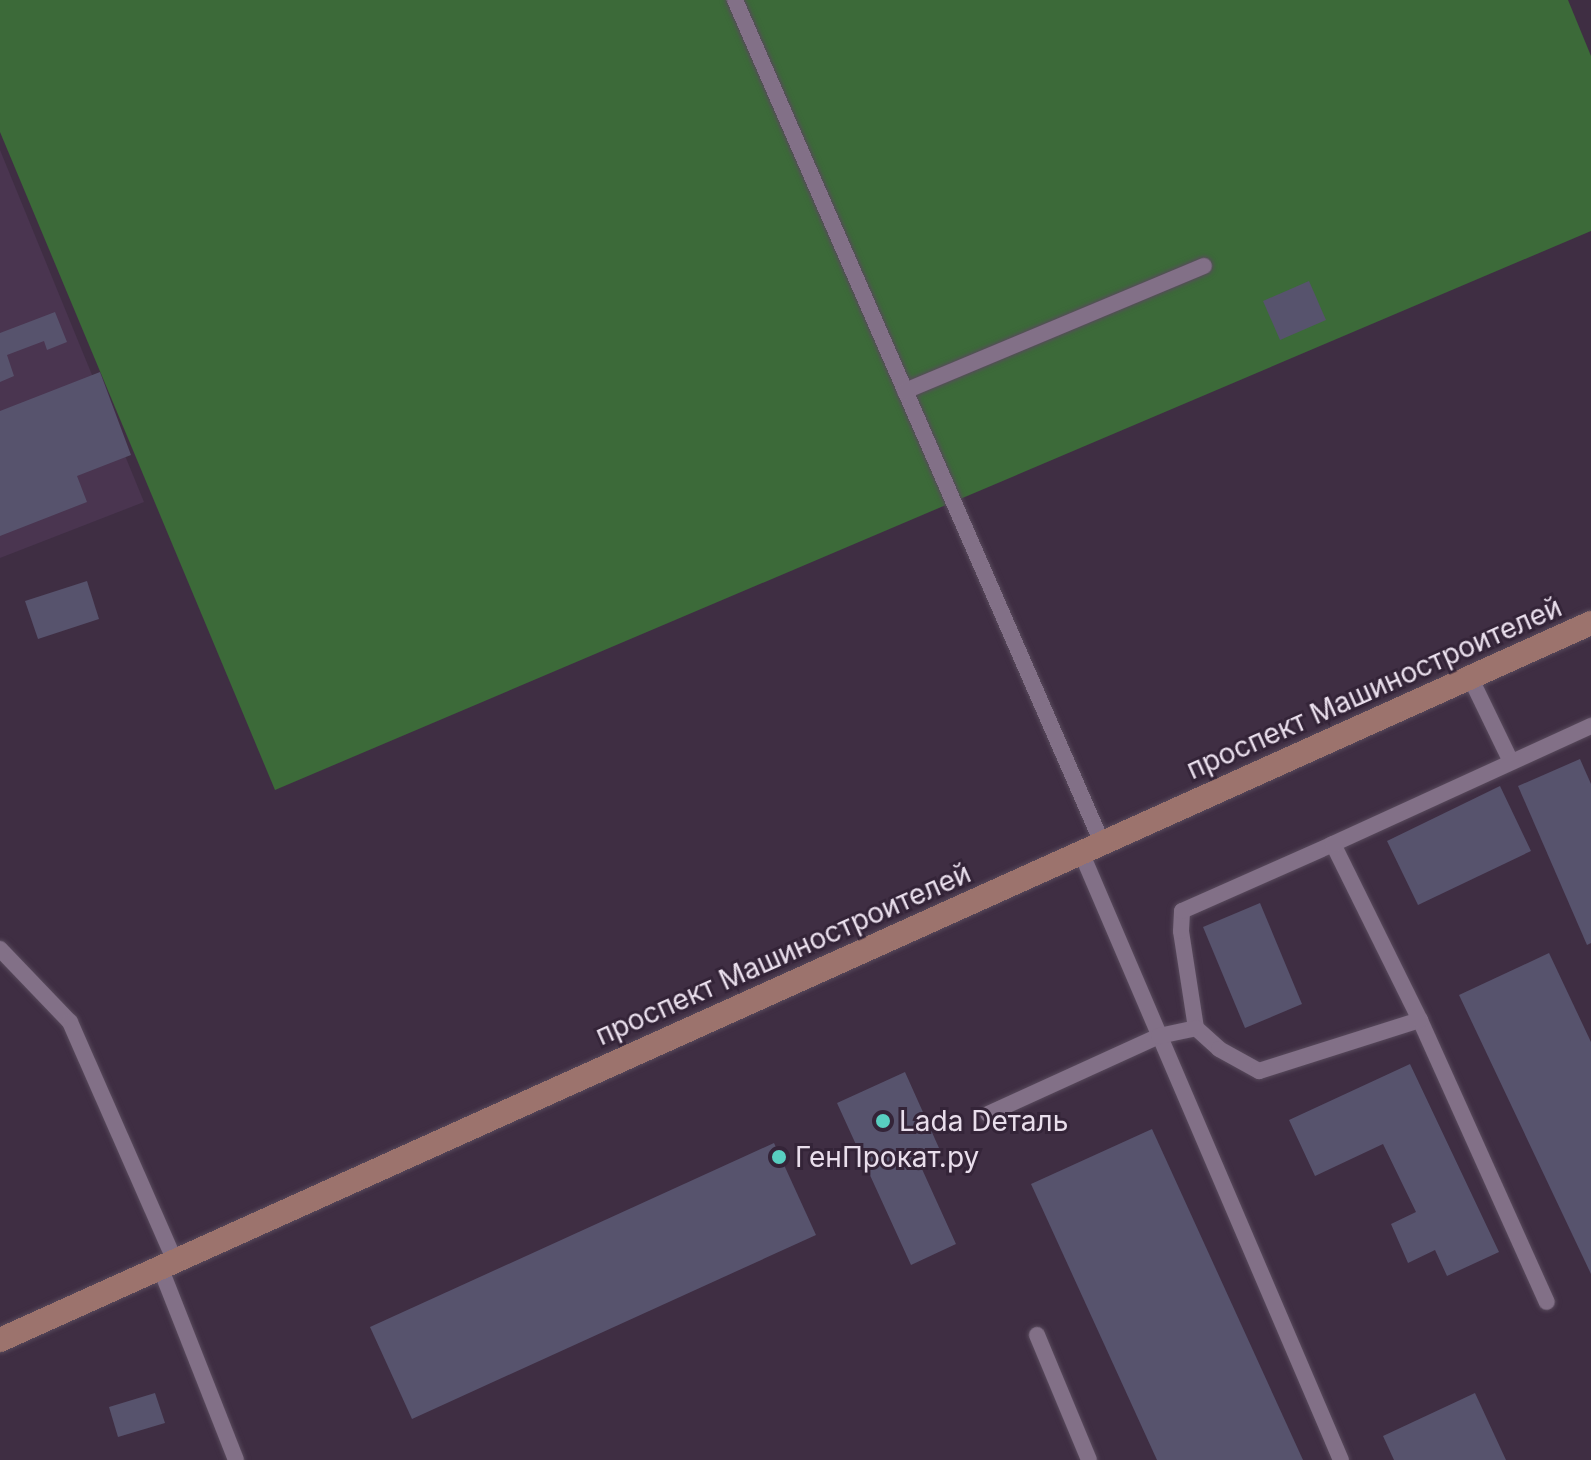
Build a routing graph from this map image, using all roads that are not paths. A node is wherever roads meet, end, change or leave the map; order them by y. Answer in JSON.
{"nodes":[{"id":1,"x":735,"y":0,"type":"edge"},
{"id":2,"x":1204,"y":266,"type":"dead end"},
{"id":3,"x":905,"y":391,"type":"junction"},
{"id":4,"x":1591,"y":623,"type":"edge"},
{"id":5,"x":1470,"y":677,"type":"junction"},
{"id":6,"x":1591,"y":726,"type":"edge"},
{"id":7,"x":1511,"y":762,"type":"junction"},
{"id":8,"x":1333,"y":844,"type":"junction"},
{"id":9,"x":1092,"y":848,"type":"junction"},
{"id":10,"x":0,"y":949,"type":"edge"},
{"id":11,"x":1420,"y":1020,"type":"junction"},
{"id":12,"x":1196,"y":1028,"type":"junction"},
{"id":13,"x":1159,"y":1036,"type":"junction"},
{"id":14,"x":988,"y":1114,"type":"dead end"},
{"id":15,"x":168,"y":1264,"type":"junction"},
{"id":16,"x":1547,"y":1302,"type":"dead end"},
{"id":17,"x":1037,"y":1335,"type":"dead end"},
{"id":18,"x":0,"y":1340,"type":"edge"},
{"id":19,"x":236,"y":1460,"type":"edge"},
{"id":20,"x":1089,"y":1460,"type":"edge"},
{"id":21,"x":1341,"y":1460,"type":"edge"}],
"edges":[{"from":1,"to":3,"type":"lane"},
{"from":2,"to":3,"type":"lane"},
{"from":3,"to":9,"type":"lane"},
{"from":4,"to":5,"type":"main road","name":"проспект Машиностроителей"},
{"from":5,"to":7,"type":"lane"},
{"from":5,"to":9,"type":"main road","name":"проспект Машиностроителей"},
{"from":6,"to":7,"type":"lane"},
{"from":7,"to":8,"type":"lane"},
{"from":8,"to":11,"type":"lane"},
{"from":8,"to":12,"type":"lane"},
{"from":9,"to":13,"type":"lane"},
{"from":9,"to":15,"type":"main road","name":"проспект Машиностроителей"},
{"from":10,"to":15,"type":"lane"},
{"from":11,"to":12,"type":"lane"},
{"from":11,"to":16,"type":"lane"},
{"from":12,"to":13,"type":"lane"},
{"from":13,"to":14,"type":"lane"},
{"from":13,"to":21,"type":"lane"},
{"from":15,"to":18,"type":"main road","name":"проспект Машиностроителей"},
{"from":15,"to":19,"type":"lane"},
{"from":17,"to":20,"type":"lane"}]}
